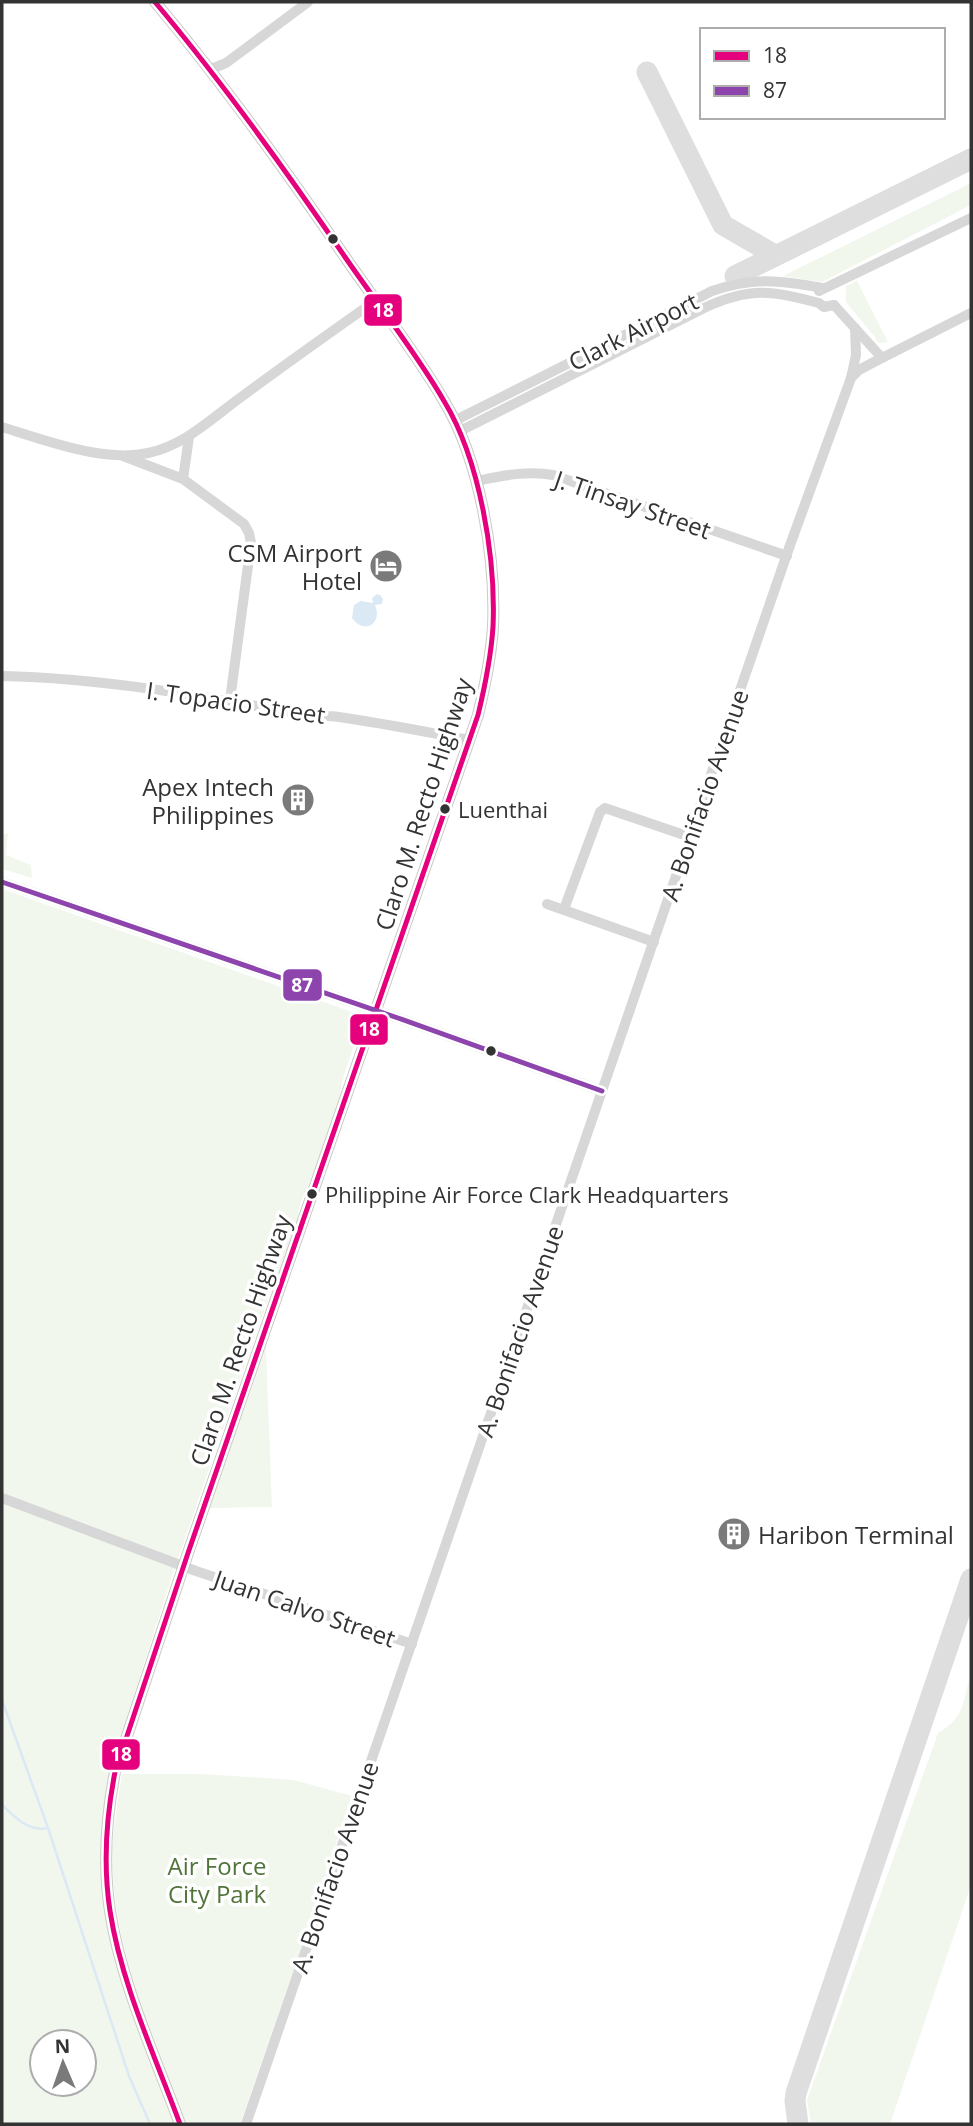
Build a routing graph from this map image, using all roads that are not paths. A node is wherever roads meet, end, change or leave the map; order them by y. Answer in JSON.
{"nodes":[{"id":1,"x":155,"y":2,"type":"edge"},
{"id":2,"x":308,"y":2,"type":"edge"},
{"id":3,"x":211,"y":69,"type":"junction"},
{"id":4,"x":971,"y":218,"type":"edge"},
{"id":5,"x":824,"y":288,"type":"junction"},
{"id":6,"x":375,"y":301,"type":"junction"},
{"id":7,"x":819,"y":303,"type":"junction"},
{"id":8,"x":834,"y":305,"type":"junction"},
{"id":9,"x":969,"y":315,"type":"edge"},
{"id":10,"x":855,"y":328,"type":"junction"},
{"id":11,"x":621,"y":344,"type":"junction"},
{"id":12,"x":882,"y":358,"type":"junction"},
{"id":13,"x":851,"y":378,"type":"junction"},
{"id":14,"x":457,"y":426,"type":"junction"},
{"id":15,"x":2,"y":427,"type":"edge"},
{"id":16,"x":189,"y":437,"type":"junction"},
{"id":17,"x":120,"y":455,"type":"junction"},
{"id":18,"x":184,"y":480,"type":"junction"},
{"id":19,"x":476,"y":481,"type":"junction"},
{"id":20,"x":787,"y":556,"type":"junction"},
{"id":21,"x":2,"y":676,"type":"edge"},
{"id":22,"x":230,"y":700,"type":"junction"},
{"id":23,"x":470,"y":740,"type":"junction"},
{"id":24,"x":690,"y":837,"type":"junction"},
{"id":25,"x":2,"y":882,"type":"edge"},
{"id":26,"x":547,"y":904,"type":"dead end"},
{"id":27,"x":564,"y":910,"type":"junction"},
{"id":28,"x":654,"y":942,"type":"junction"},
{"id":29,"x":376,"y":1011,"type":"junction"},
{"id":30,"x":601,"y":1091,"type":"junction"},
{"id":31,"x":2,"y":1498,"type":"edge"},
{"id":32,"x":184,"y":1566,"type":"junction"},
{"id":33,"x":412,"y":1644,"type":"junction"},
{"id":34,"x":180,"y":2124,"type":"edge"},
{"id":35,"x":246,"y":2124,"type":"edge"}],
"edges":[{"from":1,"to":3,"type":"main road","name":"Claro M. Recto Highway"},
{"from":2,"to":3,"type":"street"},
{"from":3,"to":6,"type":"main road","name":"Claro M. Recto Highway"},
{"from":4,"to":5,"type":"street"},
{"from":5,"to":7,"type":"street"},
{"from":5,"to":8,"type":"street"},
{"from":5,"to":11,"type":"street","name":"Clark Airport"},
{"from":6,"to":14,"type":"main road","name":"Claro M. Recto Highway"},
{"from":6,"to":16,"type":"street"},
{"from":7,"to":8,"type":"street"},
{"from":7,"to":11,"type":"street","name":"Clark Airport"},
{"from":8,"to":10,"type":"street"},
{"from":9,"to":12,"type":"street"},
{"from":10,"to":12,"type":"street"},
{"from":10,"to":13,"type":"street","name":"A. Bonifacio Avenue"},
{"from":11,"to":14,"type":"street","name":"Clark Airport"},
{"from":12,"to":13,"type":"street"},
{"from":13,"to":20,"type":"street","name":"A. Bonifacio Avenue"},
{"from":14,"to":19,"type":"main road","name":"Claro M. Recto Highway"},
{"from":15,"to":17,"type":"street"},
{"from":16,"to":17,"type":"street"},
{"from":16,"to":18,"type":"street"},
{"from":17,"to":18,"type":"street"},
{"from":18,"to":22,"type":"street"},
{"from":19,"to":20,"type":"street","name":"J. Tinsay Street"},
{"from":19,"to":23,"type":"main road","name":"Claro M. Recto Highway"},
{"from":20,"to":24,"type":"street","name":"A. Bonifacio Avenue"},
{"from":21,"to":22,"type":"street","name":"I. Topacio Street"},
{"from":22,"to":23,"type":"street","name":"I. Topacio Street"},
{"from":23,"to":29,"type":"main road","name":"Claro M. Recto Highway"},
{"from":24,"to":27,"type":"street"},
{"from":24,"to":28,"type":"street","name":"A. Bonifacio Avenue"},
{"from":25,"to":29,"type":"street"},
{"from":26,"to":27,"type":"street"},
{"from":27,"to":28,"type":"street"},
{"from":28,"to":30,"type":"street","name":"A. Bonifacio Avenue"},
{"from":29,"to":30,"type":"street"},
{"from":29,"to":32,"type":"main road","name":"Claro M. Recto Highway"},
{"from":30,"to":33,"type":"street","name":"A. Bonifacio Avenue"},
{"from":31,"to":32,"type":"street","name":"Juan Calvo Street"},
{"from":32,"to":33,"type":"street","name":"Juan Calvo Street"},
{"from":32,"to":34,"type":"main road","name":"Claro M. Recto Highway"},
{"from":33,"to":35,"type":"street","name":"A. Bonifacio Avenue"}]}
